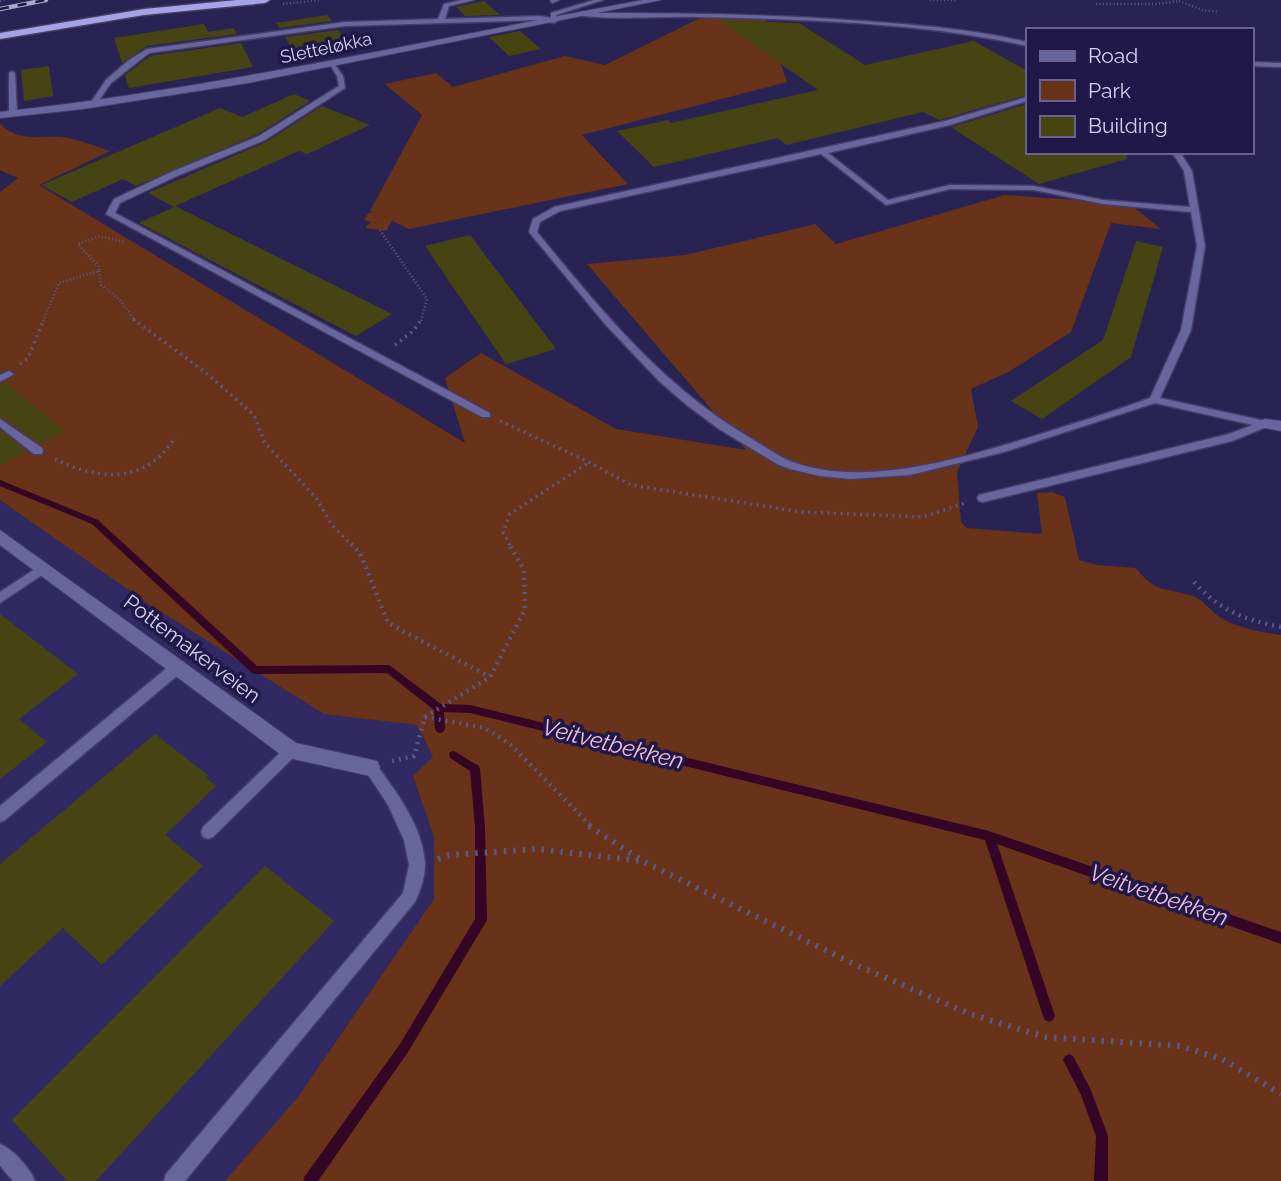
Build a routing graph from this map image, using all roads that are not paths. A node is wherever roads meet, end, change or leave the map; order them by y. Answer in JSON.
{"nodes":[{"id":1,"x":182,"y":0,"type":"edge"},
{"id":2,"x":265,"y":0,"type":"edge"},
{"id":3,"x":471,"y":0,"type":"edge"},
{"id":4,"x":600,"y":0,"type":"edge"},
{"id":5,"x":657,"y":0,"type":"edge"},
{"id":6,"x":585,"y":15,"type":"junction"},
{"id":7,"x":441,"y":21,"type":"junction"},
{"id":8,"x":554,"y":21,"type":"junction"},
{"id":9,"x":0,"y":26,"type":"edge"},
{"id":10,"x":0,"y":36,"type":"edge"},
{"id":11,"x":1026,"y":44,"type":"edge"},
{"id":12,"x":332,"y":63,"type":"junction"},
{"id":13,"x":1253,"y":64,"type":"edge"},
{"id":14,"x":1281,"y":65,"type":"edge"},
{"id":15,"x":12,"y":73,"type":"dead end"},
{"id":16,"x":1026,"y":99,"type":"edge"},
{"id":17,"x":93,"y":105,"type":"junction"},
{"id":18,"x":13,"y":114,"type":"junction"},
{"id":19,"x":0,"y":115,"type":"edge"},
{"id":20,"x":823,"y":152,"type":"junction"},
{"id":21,"x":1177,"y":154,"type":"edge"},
{"id":22,"x":1196,"y":210,"type":"junction"},
{"id":23,"x":1154,"y":400,"type":"junction"},
{"id":24,"x":486,"y":415,"type":"road end"},
{"id":25,"x":0,"y":422,"type":"edge"},
{"id":26,"x":1273,"y":425,"type":"edge"},
{"id":27,"x":38,"y":451,"type":"road end"},
{"id":28,"x":983,"y":498,"type":"road end"},
{"id":29,"x":0,"y":536,"type":"edge"},
{"id":30,"x":44,"y":568,"type":"junction"},
{"id":31,"x":0,"y":598,"type":"edge"},
{"id":32,"x":179,"y":666,"type":"junction"},
{"id":33,"x":291,"y":751,"type":"junction"},
{"id":34,"x":370,"y":767,"type":"joint"},
{"id":35,"x":0,"y":815,"type":"edge"},
{"id":36,"x":208,"y":832,"type":"dead end"},
{"id":37,"x":0,"y":1153,"type":"edge"},
{"id":38,"x":26,"y":1181,"type":"edge"},
{"id":39,"x":173,"y":1181,"type":"edge"}],
"edges":[{"from":1,"to":9,"type":"highway"},
{"from":2,"to":10,"type":"highway"},
{"from":3,"to":7,"type":"lane"},
{"from":4,"to":8,"type":"lane"},
{"from":5,"to":6,"type":"street","name":"Sletteløkka"},
{"from":6,"to":8,"type":"street","name":"Sletteløkka"},
{"from":6,"to":11,"type":"lane"},
{"from":7,"to":8,"type":"lane"},
{"from":7,"to":17,"type":"lane"},
{"from":8,"to":12,"type":"street","name":"Sletteløkka"},
{"from":12,"to":17,"type":"street","name":"Sletteløkka"},
{"from":12,"to":24,"type":"lane"},
{"from":13,"to":14,"type":"lane"},
{"from":15,"to":18,"type":"lane"},
{"from":16,"to":20,"type":"lane"},
{"from":17,"to":18,"type":"street","name":"Sletteløkka"},
{"from":18,"to":19,"type":"street","name":"Sletteløkka"},
{"from":20,"to":22,"type":"lane"},
{"from":20,"to":23,"type":"lane"},
{"from":21,"to":22,"type":"lane"},
{"from":22,"to":23,"type":"lane"},
{"from":23,"to":26,"type":"lane"},
{"from":25,"to":27,"type":"lane"},
{"from":26,"to":28,"type":"lane"},
{"from":29,"to":30,"type":"street","name":"Pottemakerveien"},
{"from":30,"to":31,"type":"lane"},
{"from":30,"to":32,"type":"street","name":"Pottemakerveien"},
{"from":32,"to":33,"type":"street","name":"Pottemakerveien"},
{"from":32,"to":35,"type":"lane"},
{"from":33,"to":34,"type":"street","name":"Pottemakerveien"},
{"from":33,"to":36,"type":"lane"},
{"from":34,"to":39,"type":"lane"},
{"from":37,"to":38,"type":"lane"}]}
